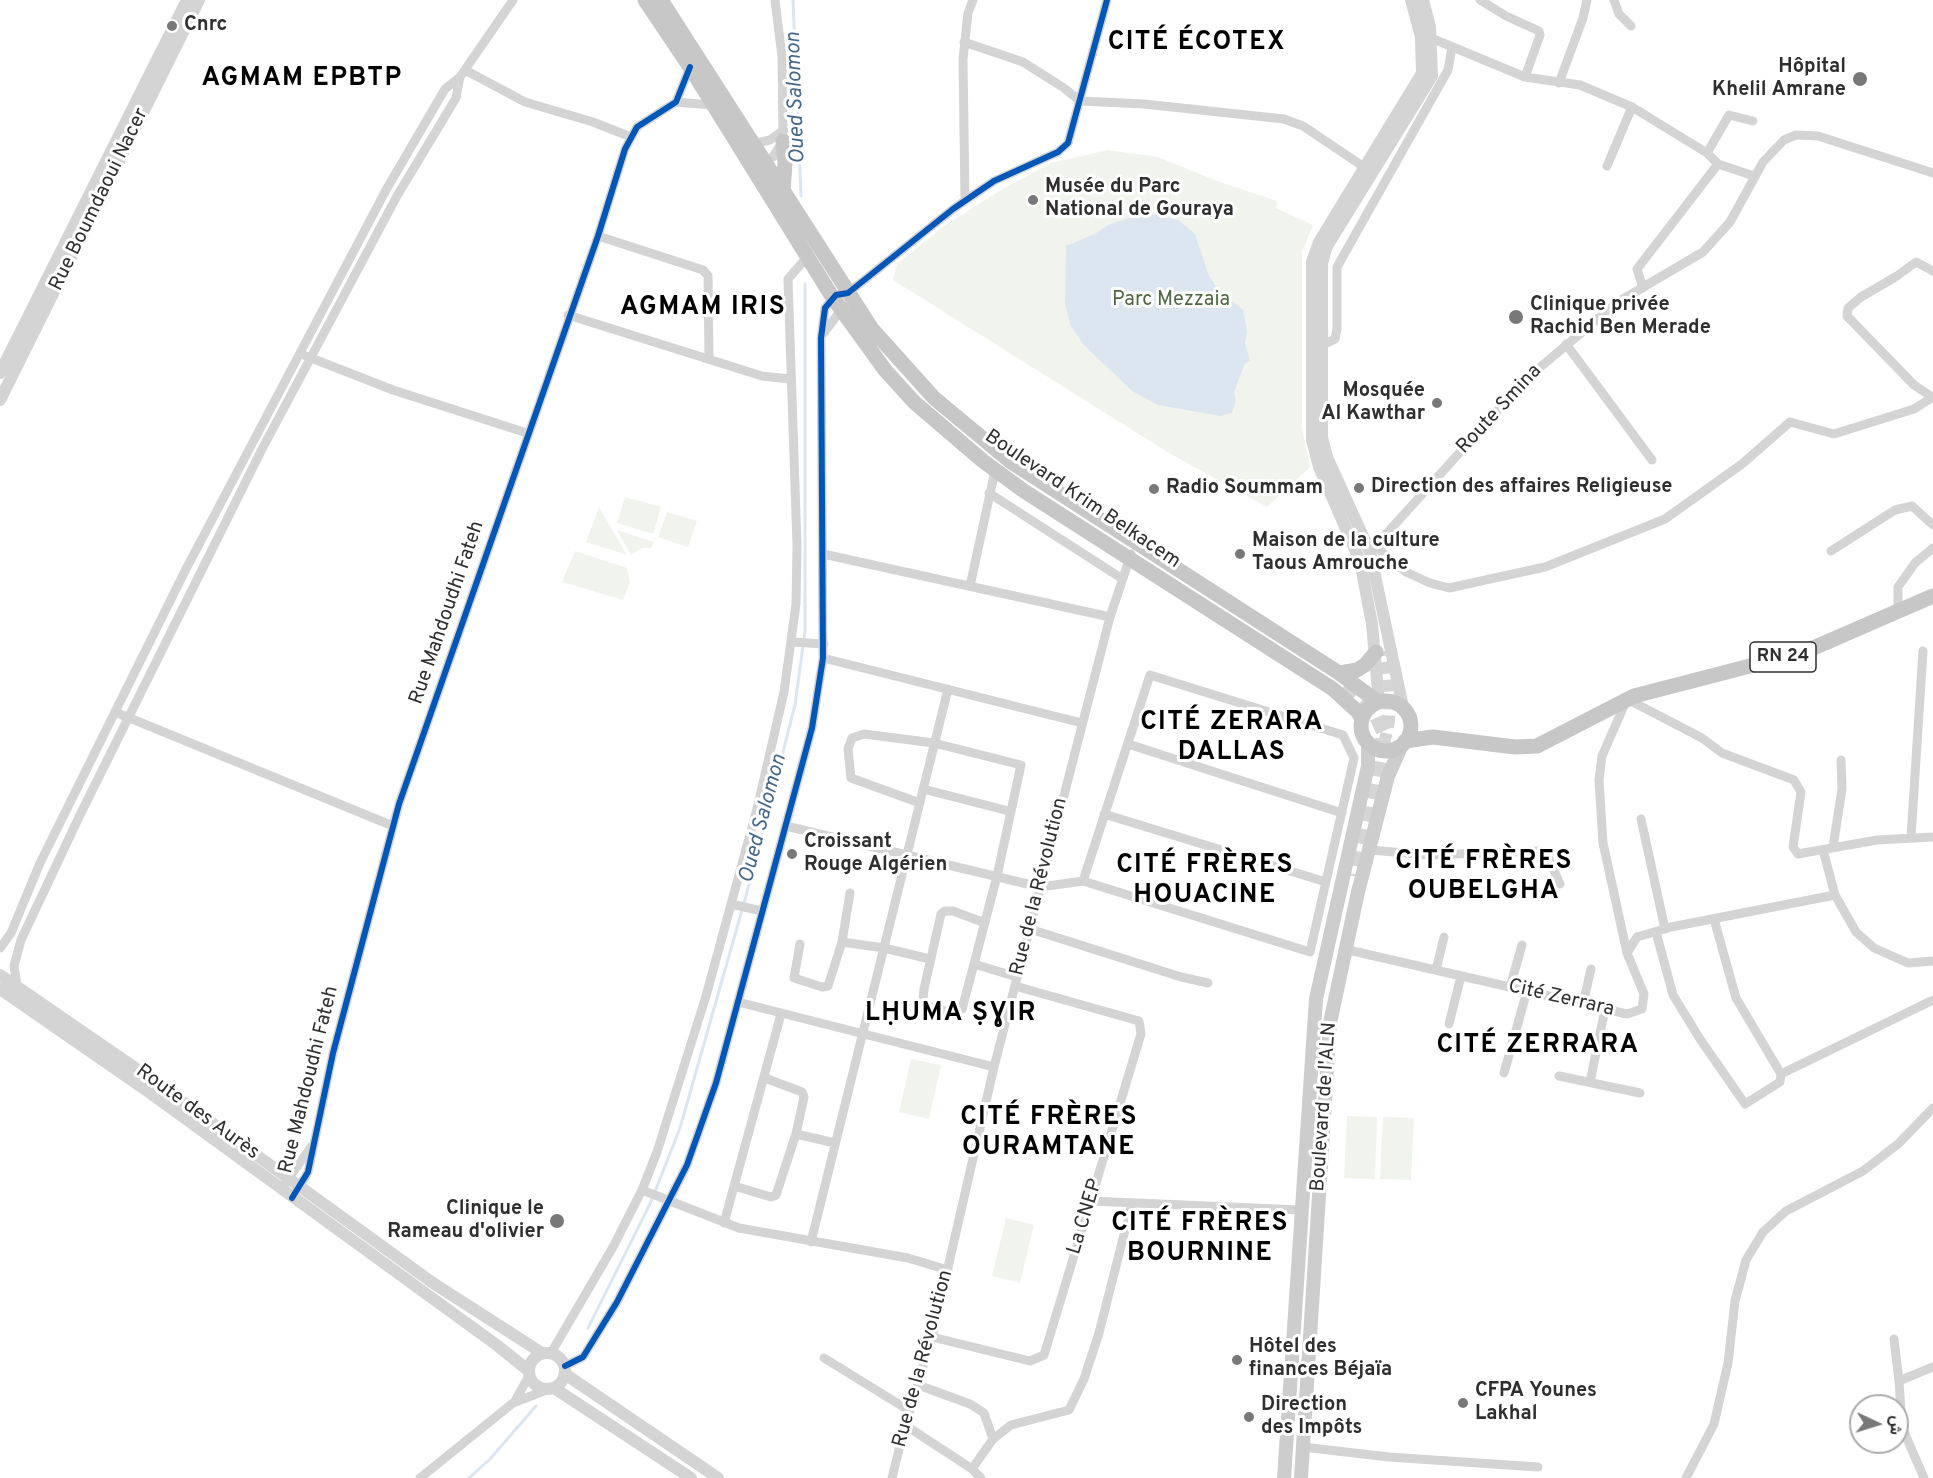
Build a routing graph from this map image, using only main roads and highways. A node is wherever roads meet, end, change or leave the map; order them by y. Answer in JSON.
{"nodes":[{"id":1,"x":645,"y":0,"type":"edge"},
{"id":2,"x":661,"y":0,"type":"edge"},
{"id":3,"x":783,"y":136,"type":"road end"},
{"id":4,"x":757,"y":164,"type":"junction"},
{"id":5,"x":783,"y":192,"type":"junction"},
{"id":6,"x":841,"y":300,"type":"junction"},
{"id":7,"x":1933,"y":596,"type":"edge"},
{"id":8,"x":1376,"y":652,"type":"road end"},
{"id":9,"x":1339,"y":673,"type":"junction"},
{"id":10,"x":1378,"y":702,"type":"junction"},
{"id":11,"x":1406,"y":714,"type":"junction"},
{"id":12,"x":1362,"y":719,"type":"junction"},
{"id":13,"x":1432,"y":736,"type":"junction"},
{"id":14,"x":1368,"y":742,"type":"junction"},
{"id":15,"x":1403,"y":743,"type":"junction"},
{"id":16,"x":1284,"y":1478,"type":"edge"},
{"id":17,"x":1301,"y":1478,"type":"edge"}],
"edges":[{"from":1,"to":4,"type":"main road","name":"Boulevard Krim Belkacem"},
{"from":2,"to":4,"type":"main road","name":"Boulevard Krim Belkacem"},
{"from":3,"to":5,"type":"main road"},
{"from":4,"to":5,"type":"main road","name":"Boulevard Krim Belkacem"},
{"from":4,"to":6,"type":"main road","name":"Boulevard Krim Belkacem"},
{"from":5,"to":6,"type":"main road","name":"Boulevard Krim Belkacem"},
{"from":6,"to":9,"type":"main road","name":"Boulevard Krim Belkacem"},
{"from":6,"to":12,"type":"main road","name":"Boulevard Krim Belkacem"},
{"from":7,"to":13,"type":"main road","number":"RN 24"},
{"from":8,"to":9,"type":"main road"},
{"from":9,"to":10,"type":"main road","name":"Boulevard Krim Belkacem"},
{"from":10,"to":11,"type":"main road"},
{"from":10,"to":12,"type":"main road"},
{"from":11,"to":13,"type":"main road","number":"RN 24"},
{"from":11,"to":15,"type":"main road"},
{"from":12,"to":14,"type":"main road"},
{"from":13,"to":15,"type":"main road","number":"RN 24"},
{"from":14,"to":15,"type":"main road"},
{"from":14,"to":16,"type":"main road","name":"Boulevard de l'ALN"},
{"from":15,"to":17,"type":"main road","name":"Boulevard de l'ALN"}]}
